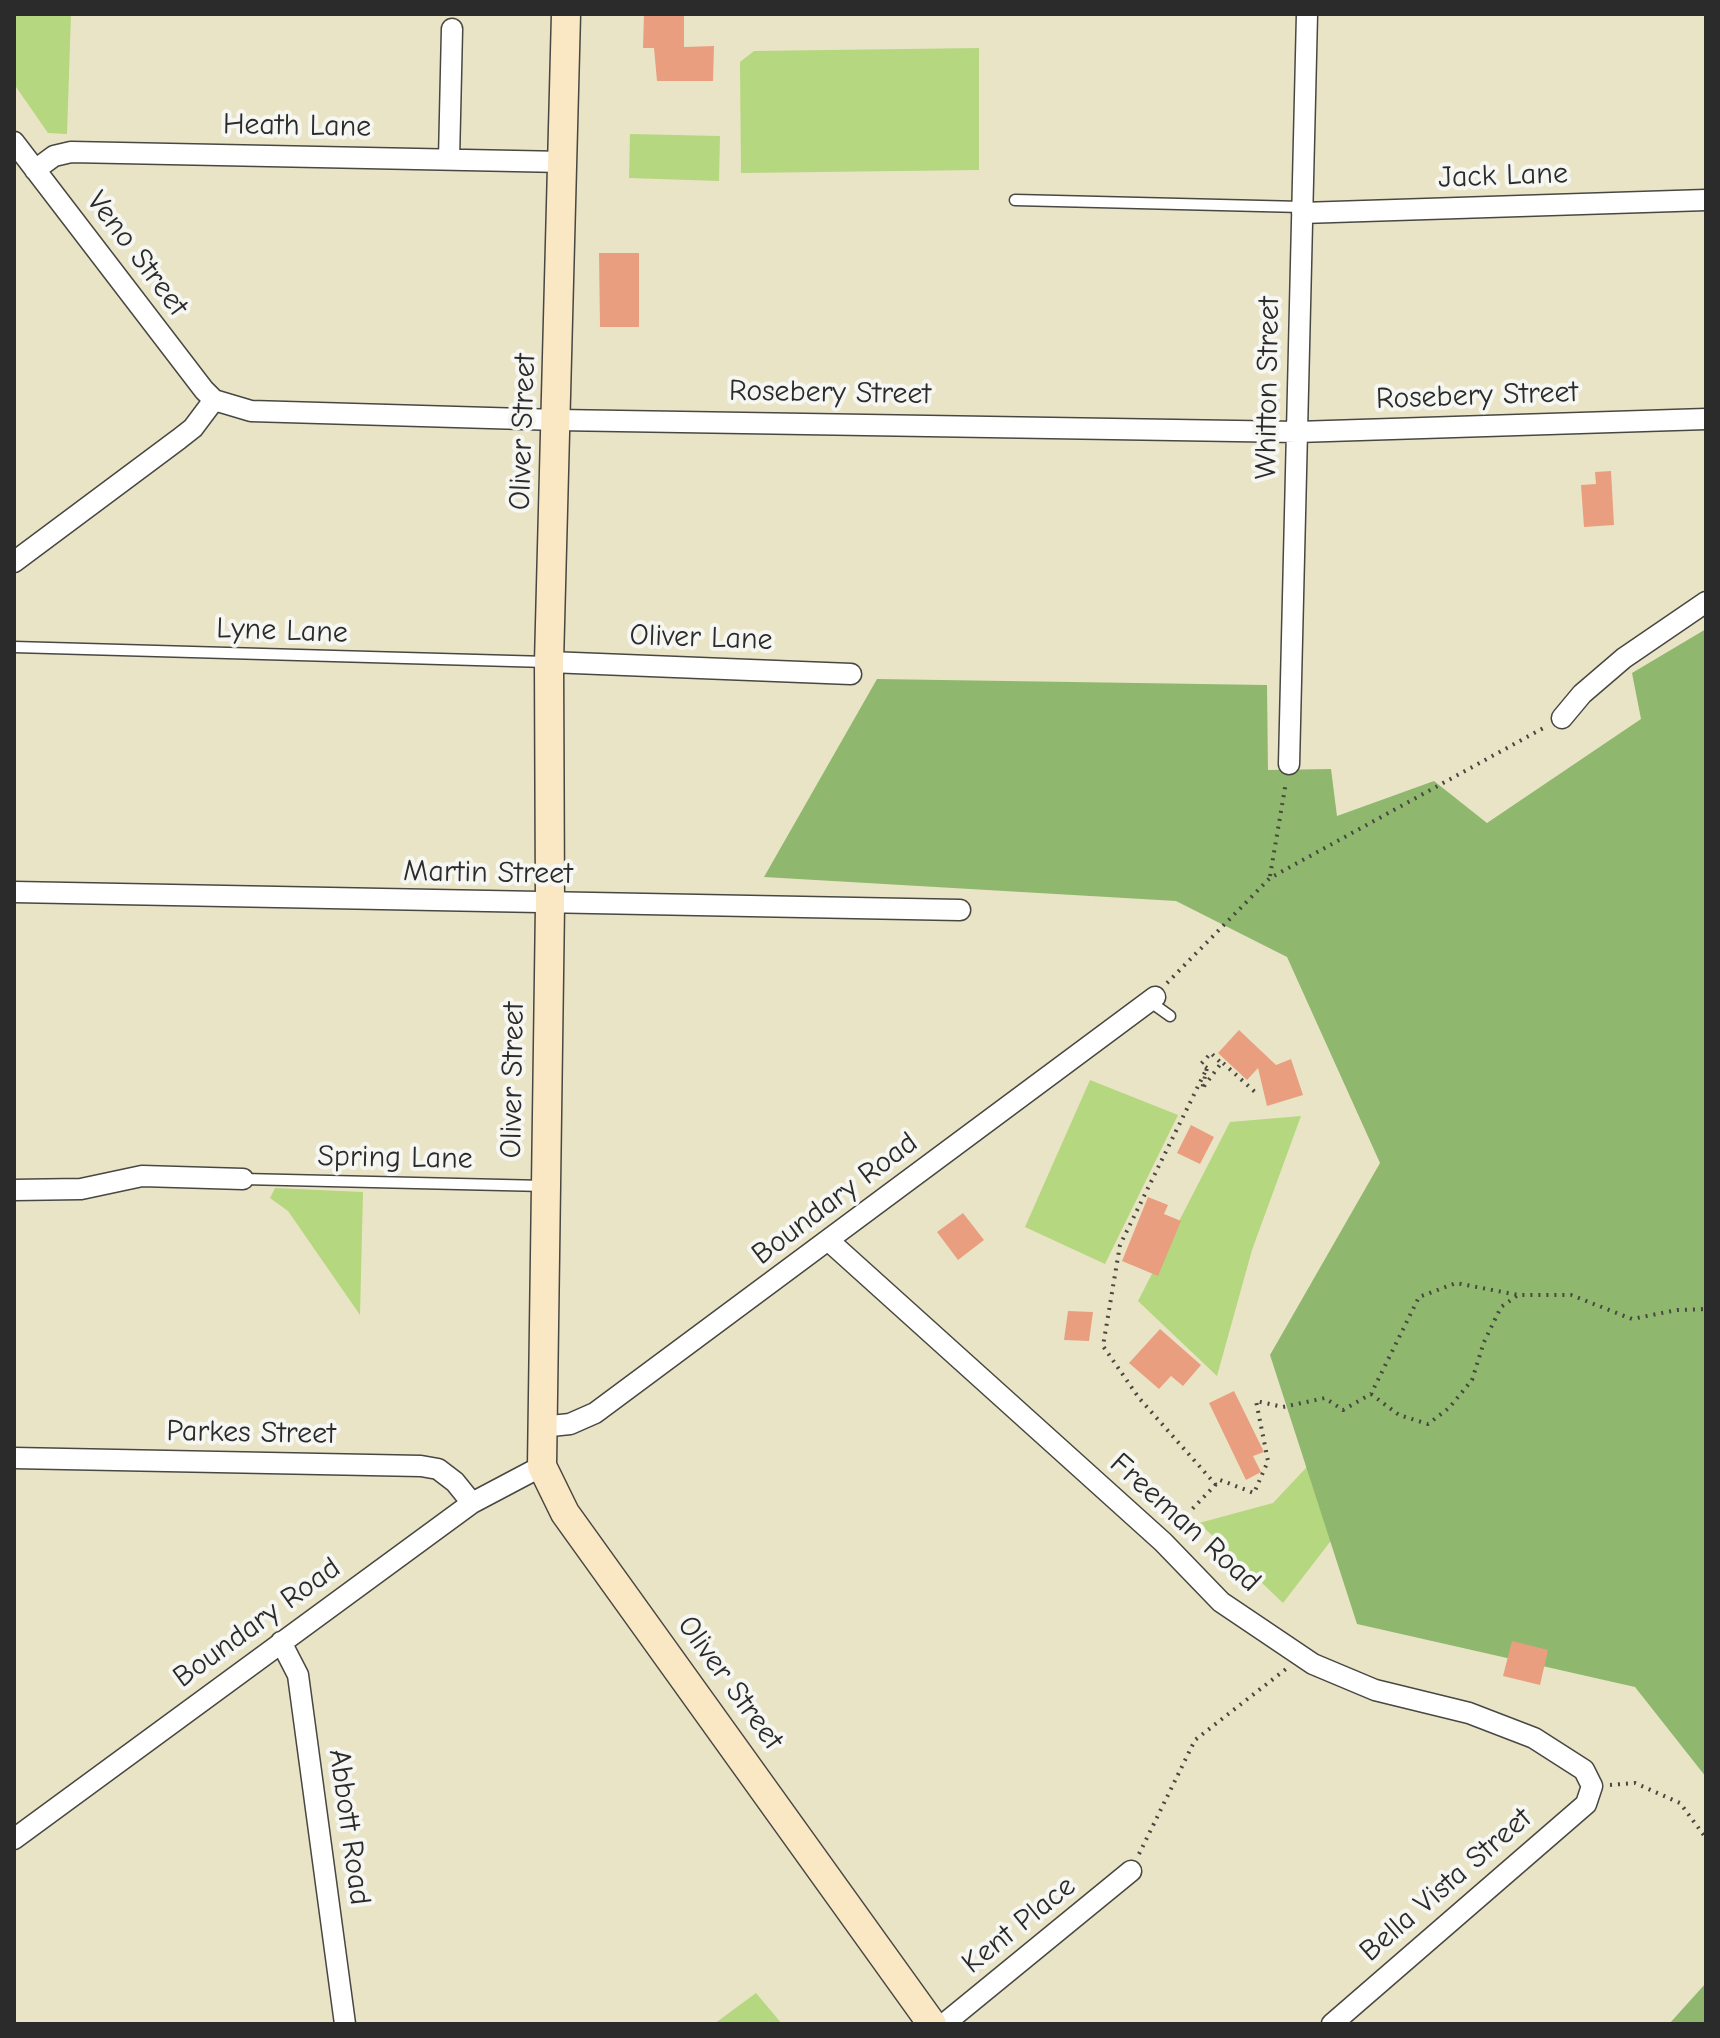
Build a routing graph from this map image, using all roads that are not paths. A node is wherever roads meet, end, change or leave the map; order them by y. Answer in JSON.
{"nodes":[{"id":1,"x":566,"y":14,"type":"edge"},
{"id":2,"x":1307,"y":14,"type":"edge"},
{"id":3,"x":452,"y":29,"type":"dead end"},
{"id":4,"x":14,"y":142,"type":"edge"},
{"id":5,"x":449,"y":159,"type":"junction"},
{"id":6,"x":564,"y":162,"type":"junction"},
{"id":7,"x":35,"y":170,"type":"junction"},
{"id":8,"x":1015,"y":200,"type":"dead end"},
{"id":9,"x":1706,"y":200,"type":"edge"},
{"id":10,"x":1302,"y":210,"type":"junction"},
{"id":11,"x":214,"y":400,"type":"junction"},
{"id":12,"x":1706,"y":419,"type":"edge"},
{"id":13,"x":558,"y":420,"type":"junction"},
{"id":14,"x":1297,"y":432,"type":"junction"},
{"id":15,"x":14,"y":562,"type":"edge"},
{"id":16,"x":1706,"y":602,"type":"edge"},
{"id":17,"x":14,"y":647,"type":"edge"},
{"id":18,"x":549,"y":662,"type":"junction"},
{"id":19,"x":851,"y":674,"type":"dead end"},
{"id":20,"x":1562,"y":718,"type":"road end"},
{"id":21,"x":1289,"y":764,"type":"road end"},
{"id":22,"x":14,"y":892,"type":"edge"},
{"id":23,"x":550,"y":905,"type":"junction"},
{"id":24,"x":960,"y":910,"type":"dead end"},
{"id":25,"x":1152,"y":999,"type":"joint"},
{"id":26,"x":1170,"y":1016,"type":"dead end"},
{"id":27,"x":243,"y":1179,"type":"joint"},
{"id":28,"x":545,"y":1186,"type":"junction"},
{"id":29,"x":14,"y":1190,"type":"edge"},
{"id":30,"x":829,"y":1241,"type":"junction"},
{"id":31,"x":541,"y":1427,"type":"junction"},
{"id":32,"x":14,"y":1458,"type":"edge"},
{"id":33,"x":542,"y":1466,"type":"junction"},
{"id":34,"x":472,"y":1503,"type":"junction"},
{"id":35,"x":281,"y":1642,"type":"junction"},
{"id":36,"x":1592,"y":1786,"type":"joint"},
{"id":37,"x":14,"y":1839,"type":"edge"},
{"id":38,"x":1131,"y":1871,"type":"road end"},
{"id":39,"x":345,"y":2024,"type":"edge"},
{"id":40,"x":932,"y":2024,"type":"edge"},
{"id":41,"x":944,"y":2024,"type":"edge"},
{"id":42,"x":1332,"y":2024,"type":"edge"}],
"edges":[{"from":1,"to":6,"type":"street","name":"Oliver Street"},
{"from":2,"to":10,"type":"street","name":"Whitton Street"},
{"from":3,"to":5,"type":"street"},
{"from":4,"to":7,"type":"street","name":"Veno Street"},
{"from":5,"to":6,"type":"street","name":"Heath Lane"},
{"from":5,"to":7,"type":"street","name":"Heath Lane"},
{"from":6,"to":13,"type":"street","name":"Oliver Street"},
{"from":7,"to":11,"type":"street","name":"Veno Street"},
{"from":8,"to":10,"type":"lane"},
{"from":9,"to":10,"type":"street","name":"Jack Lane"},
{"from":10,"to":14,"type":"street","name":"Whitton Street"},
{"from":11,"to":13,"type":"street","name":"Rosebery Street"},
{"from":11,"to":15,"type":"street"},
{"from":12,"to":14,"type":"street","name":"Rosebery Street"},
{"from":13,"to":14,"type":"street","name":"Rosebery Street"},
{"from":13,"to":18,"type":"street","name":"Oliver Street"},
{"from":14,"to":21,"type":"street","name":"Whitton Street"},
{"from":16,"to":20,"type":"street"},
{"from":17,"to":18,"type":"lane","name":"Lyne Lane"},
{"from":18,"to":19,"type":"street","name":"Oliver Lane"},
{"from":18,"to":23,"type":"street","name":"Oliver Street"},
{"from":22,"to":23,"type":"street","name":"Martin Street"},
{"from":23,"to":24,"type":"street","name":"Martin Street"},
{"from":23,"to":28,"type":"street","name":"Oliver Street"},
{"from":25,"to":26,"type":"lane"},
{"from":25,"to":30,"type":"street","name":"Boundary Road"},
{"from":27,"to":28,"type":"lane","name":"Spring Lane"},
{"from":27,"to":29,"type":"street"},
{"from":28,"to":31,"type":"street","name":"Oliver Street"},
{"from":30,"to":31,"type":"street","name":"Boundary Road"},
{"from":30,"to":36,"type":"street","name":"Freeman Road"},
{"from":31,"to":33,"type":"street","name":"Oliver Street"},
{"from":32,"to":34,"type":"street","name":"Parkes Street"},
{"from":33,"to":34,"type":"street","name":"Boundary Road"},
{"from":33,"to":40,"type":"street","name":"Oliver Street"},
{"from":34,"to":35,"type":"street","name":"Boundary Road"},
{"from":35,"to":37,"type":"street","name":"Boundary Road"},
{"from":35,"to":39,"type":"street","name":"Abbott Road"},
{"from":36,"to":42,"type":"street","name":"Bella Vista Street"},
{"from":38,"to":41,"type":"street","name":"Kent Place"}]}
